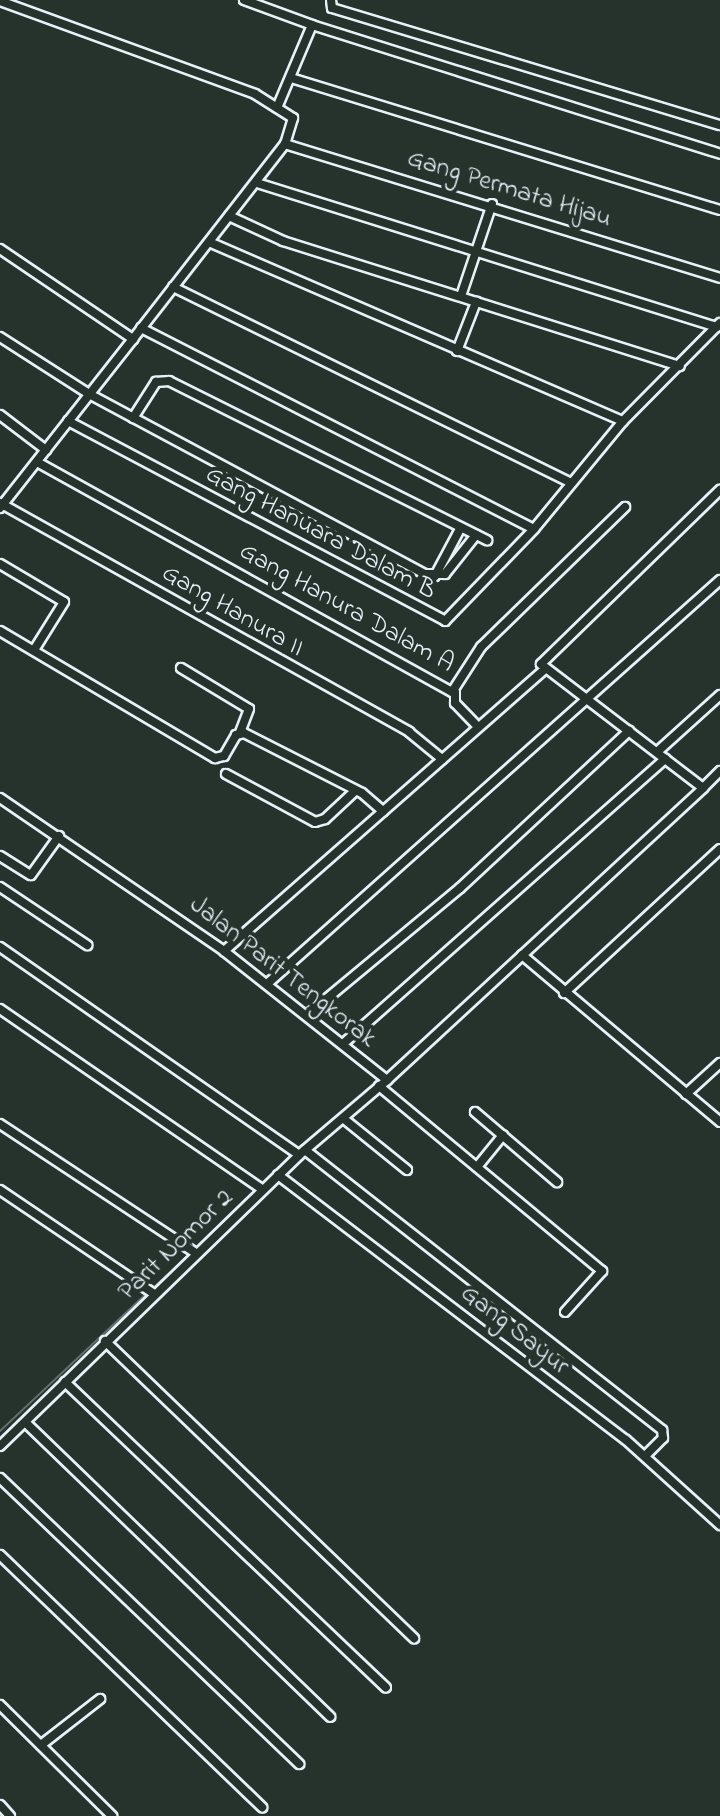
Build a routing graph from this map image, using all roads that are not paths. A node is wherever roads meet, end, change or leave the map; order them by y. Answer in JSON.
{"nodes":[{"id":1,"x":244,"y":0,"type":"edge"},
{"id":2,"x":331,"y":0,"type":"edge"},
{"id":3,"x":0,"y":1,"type":"edge"},
{"id":4,"x":312,"y":25,"type":"junction"},
{"id":5,"x":291,"y":78,"type":"junction"},
{"id":6,"x":277,"y":108,"type":"junction"},
{"id":7,"x":720,"y":125,"type":"edge"},
{"id":8,"x":285,"y":144,"type":"junction"},
{"id":9,"x":720,"y":154,"type":"edge"},
{"id":10,"x":257,"y":183,"type":"junction"},
{"id":11,"x":492,"y":204,"type":"junction"},
{"id":12,"x":720,"y":210,"type":"edge"},
{"id":13,"x":229,"y":216,"type":"junction"},
{"id":14,"x":209,"y":242,"type":"junction"},
{"id":15,"x":0,"y":249,"type":"edge"},
{"id":16,"x":476,"y":251,"type":"junction"},
{"id":17,"x":720,"y":278,"type":"edge"},
{"id":18,"x":173,"y":287,"type":"junction"},
{"id":19,"x":461,"y":296,"type":"junction"},
{"id":20,"x":476,"y":302,"type":"junction"},
{"id":21,"x":719,"y":325,"type":"edge"},
{"id":22,"x":141,"y":328,"type":"junction"},
{"id":23,"x":0,"y":337,"type":"edge"},
{"id":24,"x":133,"y":339,"type":"junction"},
{"id":25,"x":457,"y":351,"type":"junction"},
{"id":26,"x":680,"y":366,"type":"junction"},
{"id":27,"x":89,"y":394,"type":"junction"},
{"id":28,"x":0,"y":415,"type":"edge"},
{"id":29,"x":133,"y":418,"type":"junction"},
{"id":30,"x":68,"y":421,"type":"junction"},
{"id":31,"x":623,"y":421,"type":"junction"},
{"id":32,"x":46,"y":450,"type":"junction"},
{"id":33,"x":37,"y":462,"type":"junction"},
{"id":34,"x":571,"y":483,"type":"junction"},
{"id":35,"x":720,"y":490,"type":"edge"},
{"id":36,"x":1,"y":505,"type":"edge"},
{"id":37,"x":625,"y":507,"type":"dead end"},
{"id":38,"x":461,"y":527,"type":"junction"},
{"id":39,"x":534,"y":529,"type":"junction"},
{"id":40,"x":476,"y":535,"type":"junction"},
{"id":41,"x":487,"y":540,"type":"dead end"},
{"id":42,"x":0,"y":564,"type":"edge"},
{"id":43,"x":435,"y":576,"type":"junction"},
{"id":44,"x":720,"y":580,"type":"edge"},
{"id":45,"x":0,"y":631,"type":"edge"},
{"id":46,"x":34,"y":650,"type":"junction"},
{"id":47,"x":181,"y":668,"type":"dead end"},
{"id":48,"x":544,"y":670,"type":"junction"},
{"id":49,"x":455,"y":692,"type":"junction"},
{"id":50,"x":720,"y":695,"type":"edge"},
{"id":51,"x":589,"y":702,"type":"junction"},
{"id":52,"x":477,"y":726,"type":"junction"},
{"id":53,"x":629,"y":731,"type":"junction"},
{"id":54,"x":240,"y":733,"type":"junction"},
{"id":55,"x":657,"y":752,"type":"junction"},
{"id":56,"x":442,"y":759,"type":"junction"},
{"id":57,"x":665,"y":759,"type":"junction"},
{"id":58,"x":720,"y":771,"type":"edge"},
{"id":59,"x":226,"y":774,"type":"dead end"},
{"id":60,"x":703,"y":788,"type":"junction"},
{"id":61,"x":355,"y":791,"type":"junction"},
{"id":62,"x":0,"y":798,"type":"edge"},
{"id":63,"x":383,"y":811,"type":"junction"},
{"id":64,"x":59,"y":836,"type":"junction"},
{"id":65,"x":720,"y":849,"type":"edge"},
{"id":66,"x":0,"y":856,"type":"edge"},
{"id":67,"x":0,"y":887,"type":"edge"},
{"id":68,"x":87,"y":945,"type":"dead end"},
{"id":69,"x":0,"y":947,"type":"edge"},
{"id":70,"x":224,"y":951,"type":"junction"},
{"id":71,"x":522,"y":955,"type":"junction"},
{"id":72,"x":267,"y":984,"type":"junction"},
{"id":73,"x":564,"y":993,"type":"junction"},
{"id":74,"x":0,"y":1009,"type":"edge"},
{"id":75,"x":307,"y":1015,"type":"junction"},
{"id":76,"x":344,"y":1043,"type":"junction"},
{"id":77,"x":720,"y":1063,"type":"edge"},
{"id":78,"x":387,"y":1080,"type":"junction"},
{"id":79,"x":379,"y":1086,"type":"junction"},
{"id":80,"x":690,"y":1091,"type":"junction"},
{"id":81,"x":475,"y":1112,"type":"dead end"},
{"id":82,"x":344,"y":1119,"type":"junction"},
{"id":83,"x":720,"y":1122,"type":"edge"},
{"id":84,"x":0,"y":1124,"type":"edge"},
{"id":85,"x":503,"y":1135,"type":"junction"},
{"id":86,"x":302,"y":1152,"type":"junction"},
{"id":87,"x":477,"y":1167,"type":"junction"},
{"id":88,"x":407,"y":1170,"type":"dead end"},
{"id":89,"x":278,"y":1175,"type":"junction"},
{"id":90,"x":557,"y":1182,"type":"dead end"},
{"id":91,"x":0,"y":1190,"type":"edge"},
{"id":92,"x":263,"y":1190,"type":"junction"},
{"id":93,"x":197,"y":1254,"type":"junction"},
{"id":94,"x":154,"y":1294,"type":"junction"},
{"id":95,"x":565,"y":1312,"type":"dead end"},
{"id":96,"x":105,"y":1341,"type":"junction"},
{"id":97,"x":65,"y":1382,"type":"junction"},
{"id":98,"x":26,"y":1423,"type":"junction"},
{"id":99,"x":2,"y":1441,"type":"edge"},
{"id":100,"x":645,"y":1456,"type":"junction"},
{"id":101,"x":0,"y":1478,"type":"edge"},
{"id":102,"x":720,"y":1525,"type":"edge"},
{"id":103,"x":0,"y":1555,"type":"edge"},
{"id":104,"x":414,"y":1638,"type":"dead end"},
{"id":105,"x":386,"y":1688,"type":"dead end"},
{"id":106,"x":100,"y":1699,"type":"dead end"},
{"id":107,"x":0,"y":1705,"type":"edge"},
{"id":108,"x":330,"y":1717,"type":"dead end"},
{"id":109,"x":41,"y":1745,"type":"junction"},
{"id":110,"x":299,"y":1764,"type":"dead end"},
{"id":111,"x":0,"y":1805,"type":"edge"},
{"id":112,"x":262,"y":1807,"type":"dead end"},
{"id":113,"x":10,"y":1816,"type":"edge"},
{"id":114,"x":112,"y":1816,"type":"edge"}],
"edges":[{"from":1,"to":4,"type":"street"},
{"from":2,"to":7,"type":"street"},
{"from":3,"to":6,"type":"street"},
{"from":4,"to":5,"type":"street"},
{"from":4,"to":9,"type":"street"},
{"from":5,"to":6,"type":"street"},
{"from":5,"to":12,"type":"street"},
{"from":6,"to":8,"type":"street"},
{"from":8,"to":10,"type":"street"},
{"from":8,"to":11,"type":"street","name":"Gang Permata Hijau"},
{"from":10,"to":13,"type":"street"},
{"from":10,"to":16,"type":"street"},
{"from":11,"to":16,"type":"street"},
{"from":11,"to":17,"type":"street","name":"Gang Permata Hijau"},
{"from":13,"to":14,"type":"street"},
{"from":13,"to":19,"type":"street"},
{"from":14,"to":18,"type":"street"},
{"from":14,"to":25,"type":"street"},
{"from":15,"to":24,"type":"street"},
{"from":16,"to":19,"type":"street"},
{"from":16,"to":21,"type":"street"},
{"from":18,"to":22,"type":"street"},
{"from":18,"to":34,"type":"street"},
{"from":19,"to":20,"type":"street"},
{"from":20,"to":25,"type":"street"},
{"from":20,"to":26,"type":"street"},
{"from":21,"to":26,"type":"street","name":"Gang Hanuara Dalam B"},
{"from":22,"to":24,"type":"street"},
{"from":22,"to":39,"type":"street"},
{"from":23,"to":27,"type":"street"},
{"from":24,"to":27,"type":"street"},
{"from":25,"to":31,"type":"street"},
{"from":26,"to":31,"type":"street","name":"Gang Hanuara Dalam B"},
{"from":27,"to":29,"type":"street"},
{"from":27,"to":30,"type":"street"},
{"from":28,"to":32,"type":"street"},
{"from":29,"to":38,"type":"street"},
{"from":29,"to":43,"type":"street"},
{"from":30,"to":32,"type":"street"},
{"from":30,"to":39,"type":"street","name":"Gang Hanuara Dalam B"},
{"from":31,"to":34,"type":"street","name":"Gang Hanuara Dalam B"},
{"from":32,"to":33,"type":"street"},
{"from":33,"to":36,"type":"street"},
{"from":33,"to":49,"type":"street","name":"Gang Hanura Dalam A"},
{"from":34,"to":39,"type":"street","name":"Gang Hanuara Dalam B"},
{"from":35,"to":48,"type":"street"},
{"from":36,"to":56,"type":"street","name":"Gang Hanura II"},
{"from":37,"to":49,"type":"street","name":"Gang Hanura Dalam A"},
{"from":38,"to":40,"type":"street"},
{"from":38,"to":43,"type":"street"},
{"from":40,"to":41,"type":"street"},
{"from":40,"to":43,"type":"street"},
{"from":42,"to":46,"type":"street"},
{"from":44,"to":51,"type":"street"},
{"from":45,"to":46,"type":"street"},
{"from":46,"to":54,"type":"street"},
{"from":47,"to":54,"type":"street"},
{"from":48,"to":51,"type":"street"},
{"from":48,"to":52,"type":"street"},
{"from":49,"to":52,"type":"street"},
{"from":50,"to":55,"type":"street"},
{"from":51,"to":53,"type":"street"},
{"from":51,"to":72,"type":"street"},
{"from":52,"to":56,"type":"street"},
{"from":53,"to":55,"type":"street"},
{"from":53,"to":75,"type":"street"},
{"from":54,"to":61,"type":"street"},
{"from":55,"to":57,"type":"street"},
{"from":56,"to":63,"type":"street"},
{"from":57,"to":60,"type":"street"},
{"from":57,"to":76,"type":"street"},
{"from":58,"to":60,"type":"street","name":"Jalan Parit Tengkorak"},
{"from":59,"to":61,"type":"street"},
{"from":60,"to":71,"type":"street","name":"Jalan Parit Tengkorak"},
{"from":61,"to":63,"type":"street"},
{"from":62,"to":64,"type":"street","name":"Jalan Parit Tengkorak"},
{"from":63,"to":70,"type":"street"},
{"from":64,"to":66,"type":"street"},
{"from":64,"to":70,"type":"street","name":"Jalan Parit Tengkorak"},
{"from":65,"to":73,"type":"street"},
{"from":67,"to":68,"type":"street"},
{"from":69,"to":86,"type":"street"},
{"from":70,"to":72,"type":"street","name":"Jalan Parit Tengkorak"},
{"from":71,"to":73,"type":"street"},
{"from":71,"to":78,"type":"street","name":"Jalan Parit Tengkorak"},
{"from":72,"to":75,"type":"street","name":"Jalan Parit Tengkorak"},
{"from":73,"to":80,"type":"street"},
{"from":74,"to":92,"type":"street"},
{"from":75,"to":76,"type":"street","name":"Jalan Parit Tengkorak"},
{"from":76,"to":78,"type":"street","name":"Jalan Parit Tengkorak"},
{"from":77,"to":80,"type":"street"},
{"from":78,"to":79,"type":"street","name":"Parit Nomor 2"},
{"from":79,"to":82,"type":"street","name":"Parit Nomor 2"},
{"from":79,"to":87,"type":"street"},
{"from":80,"to":83,"type":"street"},
{"from":81,"to":85,"type":"street"},
{"from":82,"to":86,"type":"street","name":"Parit Nomor 2"},
{"from":82,"to":88,"type":"street"},
{"from":84,"to":93,"type":"street"},
{"from":85,"to":87,"type":"street"},
{"from":85,"to":90,"type":"street"},
{"from":86,"to":89,"type":"street","name":"Parit Nomor 2"},
{"from":86,"to":100,"type":"street"},
{"from":87,"to":95,"type":"street"},
{"from":89,"to":92,"type":"street","name":"Parit Nomor 2"},
{"from":89,"to":100,"type":"street","name":"Gang Sayur"},
{"from":91,"to":94,"type":"street"},
{"from":92,"to":93,"type":"street","name":"Parit Nomor 2"},
{"from":93,"to":94,"type":"street","name":"Parit Nomor 2"},
{"from":94,"to":96,"type":"street","name":"Parit Nomor 2"},
{"from":96,"to":97,"type":"street","name":"Parit Nomor 2"},
{"from":96,"to":104,"type":"street"},
{"from":97,"to":98,"type":"street","name":"Parit Nomor 2"},
{"from":97,"to":105,"type":"street"},
{"from":98,"to":99,"type":"street","name":"Parit Nomor 2"},
{"from":98,"to":108,"type":"street"},
{"from":100,"to":102,"type":"street","name":"Gang Sayur"},
{"from":101,"to":110,"type":"street"},
{"from":103,"to":112,"type":"street"},
{"from":106,"to":109,"type":"street"},
{"from":107,"to":109,"type":"street"},
{"from":109,"to":114,"type":"street"},
{"from":111,"to":113,"type":"street"}]}
